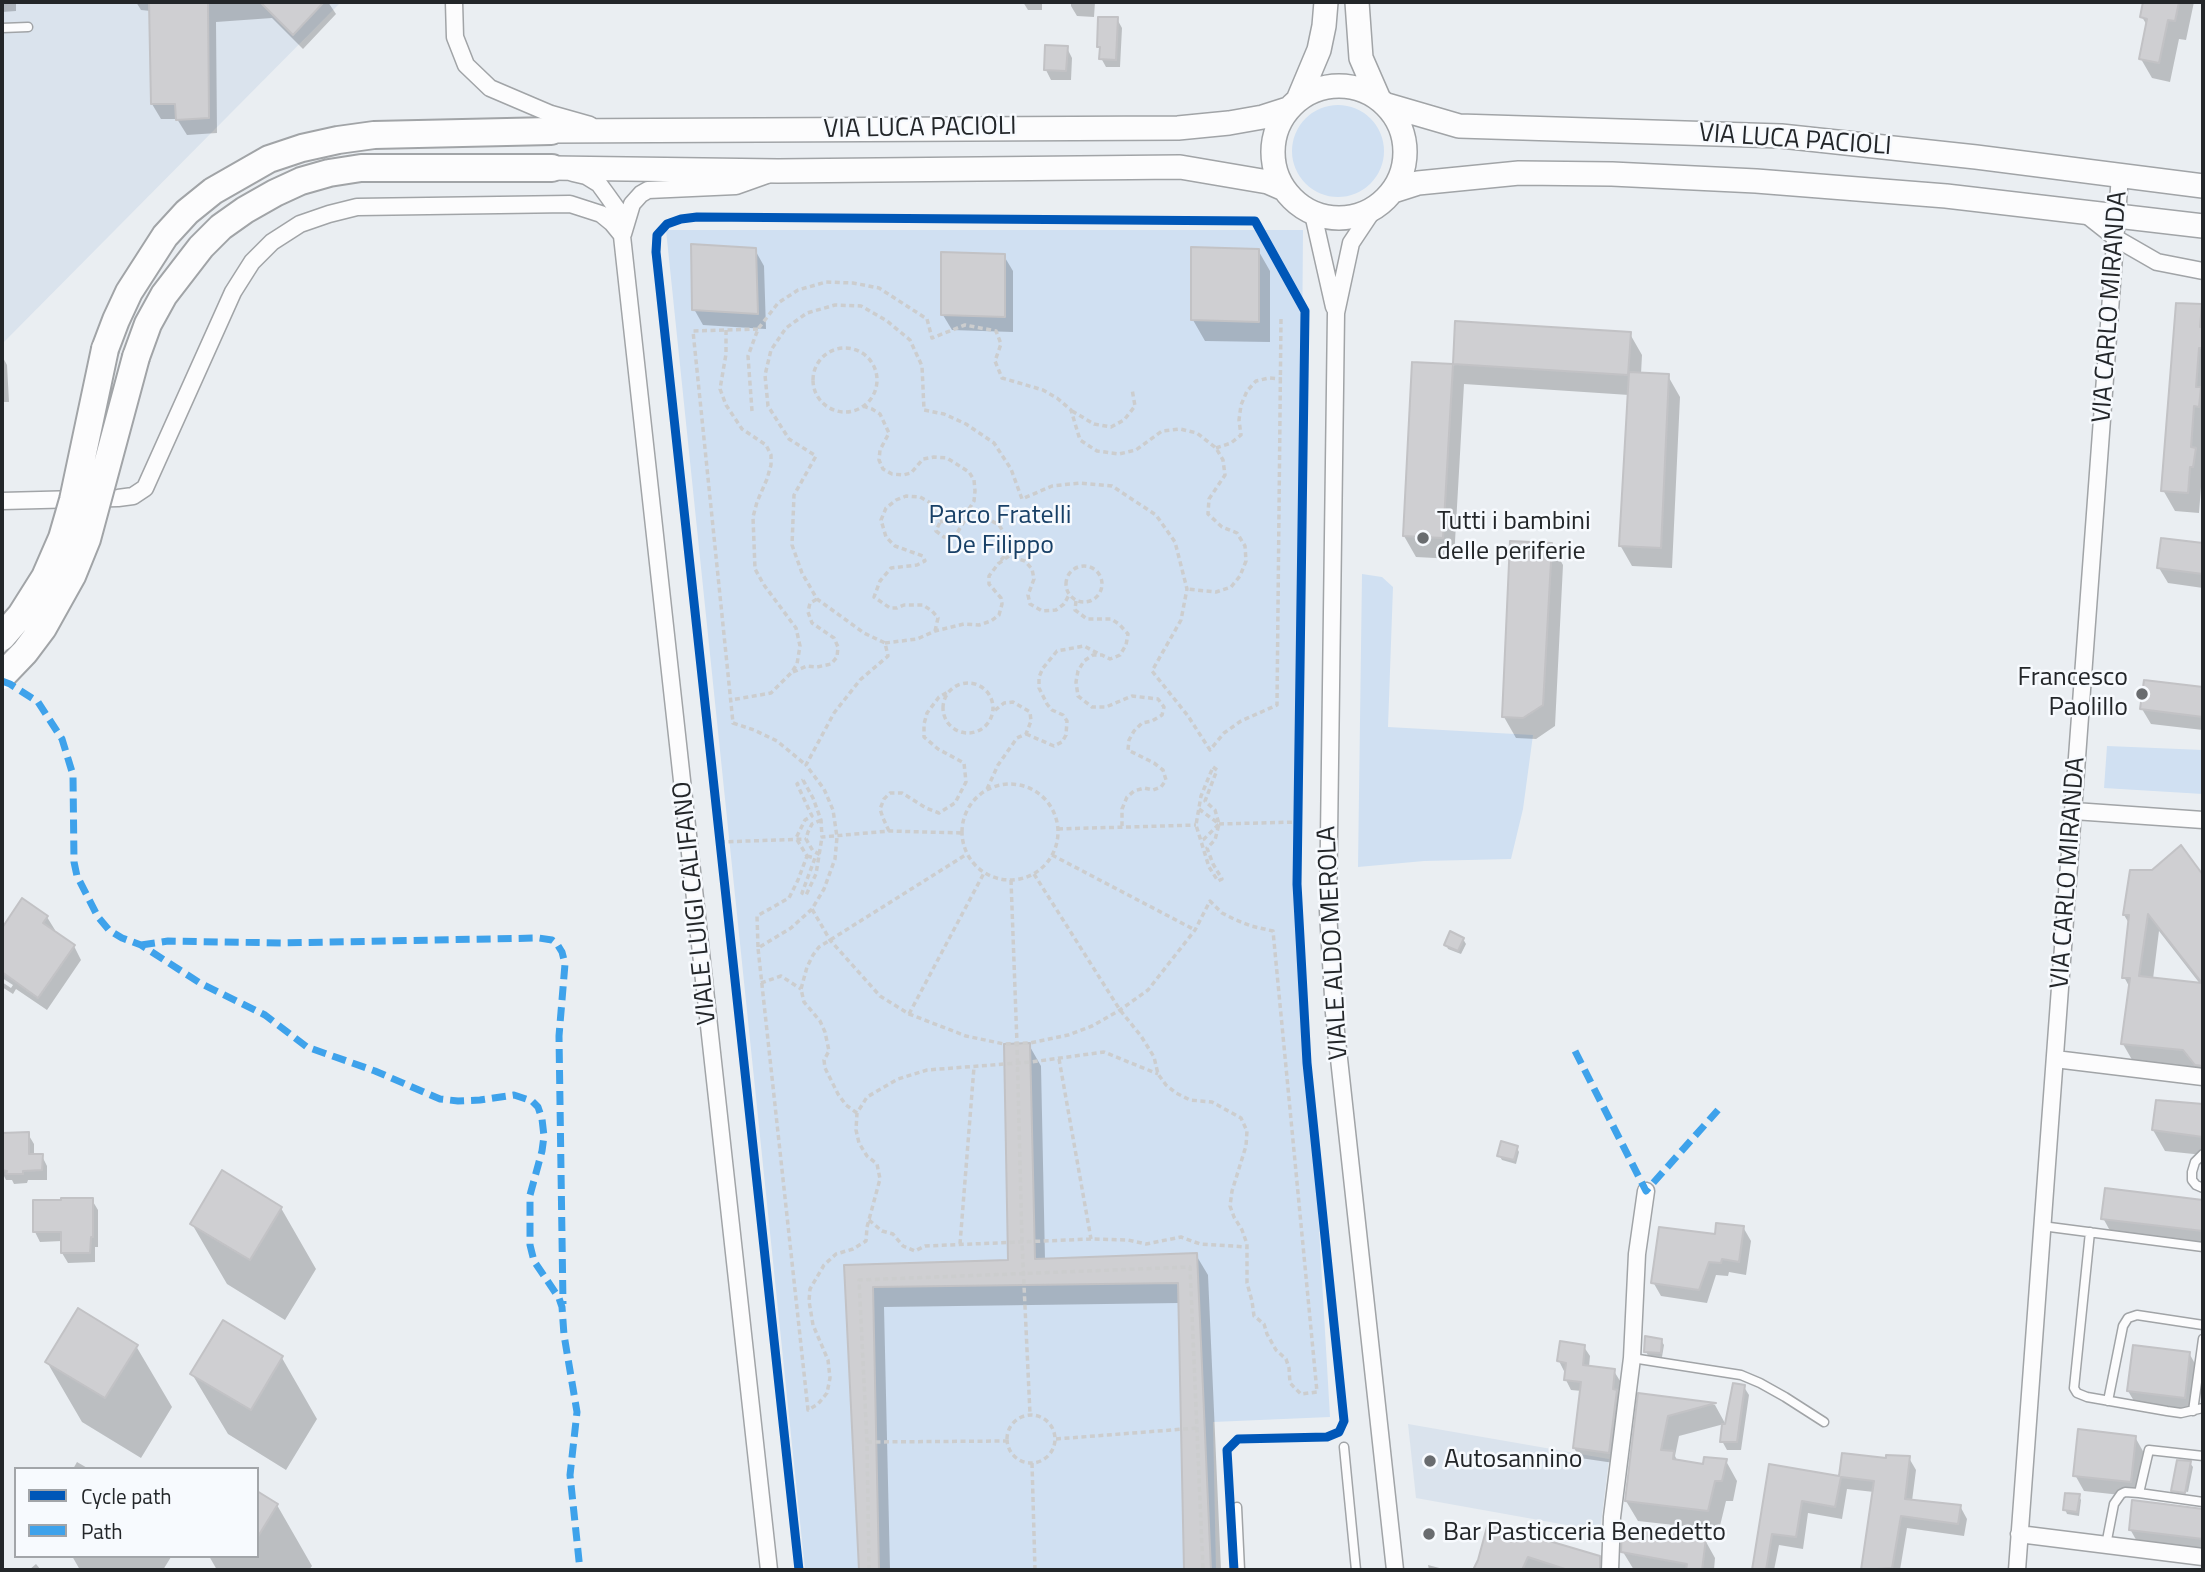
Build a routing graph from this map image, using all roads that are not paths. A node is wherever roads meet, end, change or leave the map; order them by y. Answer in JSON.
{"nodes":[{"id":1,"x":454,"y":2,"type":"edge"},
{"id":2,"x":1326,"y":2,"type":"edge"},
{"id":3,"x":1357,"y":2,"type":"edge"},
{"id":4,"x":2,"y":27,"type":"edge"},
{"id":5,"x":28,"y":27,"type":"dead end"},
{"id":6,"x":1382,"y":101,"type":"junction"},
{"id":7,"x":1293,"y":104,"type":"junction"},
{"id":8,"x":551,"y":131,"type":"joint"},
{"id":9,"x":616,"y":132,"type":"junction"},
{"id":10,"x":552,"y":169,"type":"junction"},
{"id":11,"x":778,"y":172,"type":"junction"},
{"id":12,"x":2120,"y":176,"type":"junction"},
{"id":13,"x":2203,"y":186,"type":"edge"},
{"id":14,"x":1284,"y":189,"type":"junction"},
{"id":15,"x":1393,"y":191,"type":"junction"},
{"id":16,"x":1373,"y":209,"type":"junction"},
{"id":17,"x":2082,"y":211,"type":"junction"},
{"id":18,"x":1313,"y":214,"type":"junction"},
{"id":19,"x":2119,"y":215,"type":"junction"},
{"id":20,"x":2203,"y":226,"type":"edge"},
{"id":21,"x":622,"y":236,"type":"junction"},
{"id":22,"x":2117,"y":239,"type":"junction"},
{"id":23,"x":2203,"y":271,"type":"edge"},
{"id":24,"x":1336,"y":313,"type":"junction"},
{"id":25,"x":2,"y":501,"type":"edge"},
{"id":26,"x":2,"y":637,"type":"edge"},
{"id":27,"x":2,"y":676,"type":"edge"},
{"id":28,"x":2074,"y":811,"type":"junction"},
{"id":29,"x":2203,"y":820,"type":"edge"},
{"id":30,"x":2054,"y":1059,"type":"junction"},
{"id":31,"x":2203,"y":1077,"type":"edge"},
{"id":32,"x":2203,"y":1154,"type":"edge"},
{"id":33,"x":2203,"y":1188,"type":"edge"},
{"id":34,"x":1646,"y":1191,"type":"dead end"},
{"id":35,"x":2042,"y":1226,"type":"junction"},
{"id":36,"x":2091,"y":1232,"type":"junction"},
{"id":37,"x":2203,"y":1247,"type":"edge"},
{"id":38,"x":2203,"y":1325,"type":"edge"},
{"id":39,"x":2203,"y":1339,"type":"edge"},
{"id":40,"x":2203,"y":1350,"type":"edge"},
{"id":41,"x":1632,"y":1358,"type":"junction"},
{"id":42,"x":2108,"y":1401,"type":"junction"},
{"id":43,"x":2203,"y":1408,"type":"edge"},
{"id":44,"x":2193,"y":1411,"type":"junction"},
{"id":45,"x":1824,"y":1422,"type":"dead end"},
{"id":46,"x":1344,"y":1447,"type":"dead end"},
{"id":47,"x":2203,"y":1456,"type":"edge"},
{"id":48,"x":2139,"y":1493,"type":"junction"},
{"id":49,"x":2203,"y":1502,"type":"edge"},
{"id":50,"x":1237,"y":1507,"type":"dead end"},
{"id":51,"x":2019,"y":1534,"type":"junction"},
{"id":52,"x":2106,"y":1545,"type":"junction"},
{"id":53,"x":2203,"y":1557,"type":"edge"},
{"id":54,"x":769,"y":1570,"type":"edge"},
{"id":55,"x":1240,"y":1570,"type":"edge"},
{"id":56,"x":1356,"y":1570,"type":"edge"},
{"id":57,"x":1395,"y":1570,"type":"edge"},
{"id":58,"x":1610,"y":1570,"type":"edge"},
{"id":59,"x":2017,"y":1570,"type":"edge"}],
"edges":[{"from":1,"to":9,"type":"street"},
{"from":2,"to":7,"type":"main road"},
{"from":3,"to":6,"type":"main road"},
{"from":4,"to":5,"type":"lane"},
{"from":6,"to":7,"type":"main road"},
{"from":6,"to":12,"type":"main road","name":"VIA LUCA PACIOLI"},
{"from":6,"to":15,"type":"main road"},
{"from":7,"to":9,"type":"main road","name":"VIA LUCA PACIOLI"},
{"from":7,"to":14,"type":"main road"},
{"from":8,"to":9,"type":"main road","name":"VIA LUCA PACIOLI"},
{"from":8,"to":26,"type":"highway","bridge":true},
{"from":10,"to":11,"type":"main road","name":"VIA LUCA PACIOLI"},
{"from":10,"to":21,"type":"street","name":"VIALE LUIGI CALIFANO"},
{"from":10,"to":27,"type":"highway","bridge":true},
{"from":11,"to":14,"type":"main road","name":"VIA LUCA PACIOLI"},
{"from":11,"to":21,"type":"street","name":"VIALE LUIGI CALIFANO"},
{"from":12,"to":13,"type":"main road","name":"VIA LUCA PACIOLI"},
{"from":12,"to":19,"type":"street","name":"VIA CARLO MIRANDA"},
{"from":14,"to":18,"type":"main road"},
{"from":15,"to":16,"type":"main road"},
{"from":15,"to":17,"type":"main road","name":"VIA LUCA PACIOLI"},
{"from":16,"to":18,"type":"main road"},
{"from":16,"to":24,"type":"street","name":"VIALE ALDO MEROLA"},
{"from":17,"to":19,"type":"main road","name":"VIA LUCA PACIOLI"},
{"from":17,"to":22,"type":"street"},
{"from":18,"to":24,"type":"street","name":"VIALE ALDO MEROLA"},
{"from":19,"to":20,"type":"main road","name":"VIA LUCA PACIOLI"},
{"from":19,"to":22,"type":"street","name":"VIA CARLO MIRANDA"},
{"from":21,"to":25,"type":"street"},
{"from":21,"to":54,"type":"street","name":"VIALE LUIGI CALIFANO"},
{"from":22,"to":23,"type":"street"},
{"from":22,"to":28,"type":"street","name":"VIA CARLO MIRANDA"},
{"from":24,"to":57,"type":"street","name":"VIALE ALDO MEROLA"},
{"from":28,"to":29,"type":"street"},
{"from":28,"to":30,"type":"street","name":"VIA CARLO MIRANDA"},
{"from":30,"to":31,"type":"street"},
{"from":30,"to":35,"type":"street","name":"VIA CARLO MIRANDA"},
{"from":32,"to":33,"type":"lane"},
{"from":34,"to":41,"type":"street"},
{"from":35,"to":36,"type":"lane"},
{"from":35,"to":51,"type":"street","name":"VIA CARLO MIRANDA"},
{"from":36,"to":37,"type":"lane"},
{"from":36,"to":42,"type":"lane"},
{"from":38,"to":42,"type":"lane"},
{"from":39,"to":40,"type":"lane"},
{"from":40,"to":44,"type":"lane"},
{"from":41,"to":45,"type":"lane"},
{"from":41,"to":58,"type":"street"},
{"from":42,"to":44,"type":"lane"},
{"from":43,"to":44,"type":"lane"},
{"from":46,"to":56,"type":"lane"},
{"from":47,"to":48,"type":"lane"},
{"from":48,"to":49,"type":"lane"},
{"from":48,"to":52,"type":"lane"},
{"from":50,"to":55,"type":"lane"},
{"from":51,"to":52,"type":"street"},
{"from":51,"to":59,"type":"street","name":"VIA CARLO MIRANDA"},
{"from":52,"to":53,"type":"street"}]}
